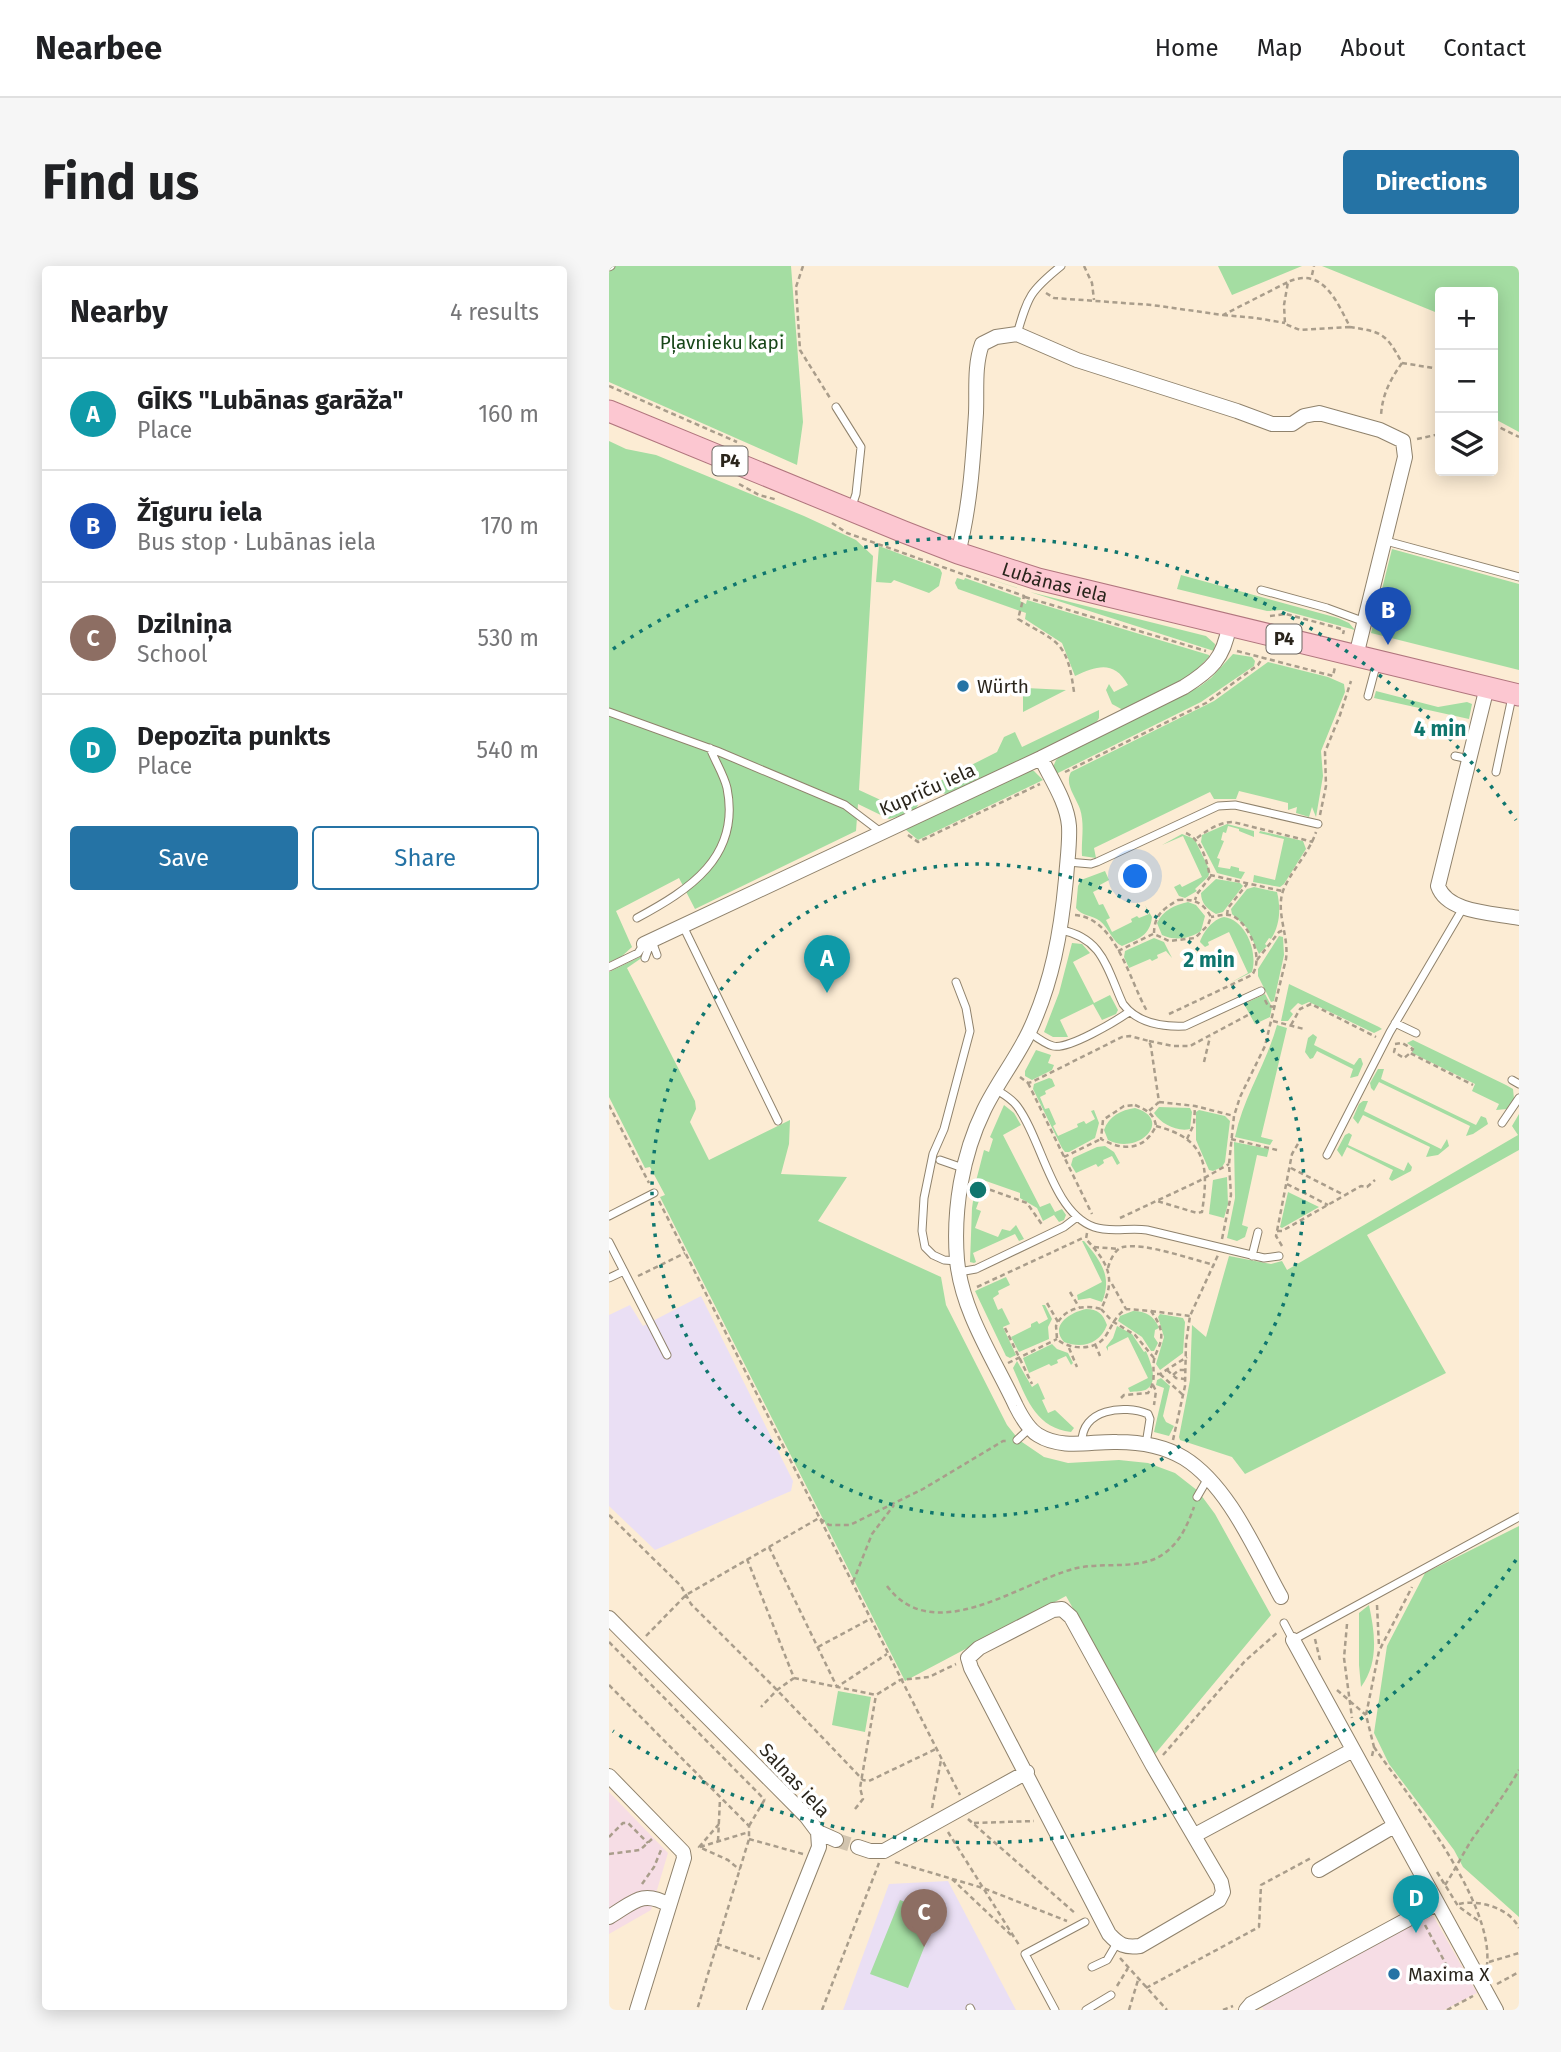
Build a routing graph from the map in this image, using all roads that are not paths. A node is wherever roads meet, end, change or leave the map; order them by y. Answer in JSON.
{"nodes":[{"id":1,"x":1061,"y":266,"type":"edge"},
{"id":2,"x":1017,"y":334,"type":"junction"},
{"id":3,"x":836,"y":407,"type":"road end"},
{"id":4,"x":609,"y":411,"type":"edge"},
{"id":5,"x":850,"y":510,"type":"junction"},
{"id":6,"x":1386,"y":541,"type":"junction"},
{"id":7,"x":958,"y":553,"type":"junction"},
{"id":8,"x":1519,"y":577,"type":"edge"},
{"id":9,"x":1261,"y":590,"type":"dead end"},
{"id":10,"x":1365,"y":622,"type":"junction"},
{"id":11,"x":1229,"y":626,"type":"junction"},
{"id":12,"x":1367,"y":659,"type":"junction"},
{"id":13,"x":1487,"y":687,"type":"junction"},
{"id":14,"x":1516,"y":694,"type":"edge"},
{"id":15,"x":1368,"y":696,"type":"dead end"},
{"id":16,"x":609,"y":712,"type":"edge"},
{"id":17,"x":710,"y":748,"type":"junction"},
{"id":18,"x":1041,"y":758,"type":"junction"},
{"id":19,"x":1496,"y":772,"type":"dead end"},
{"id":20,"x":1318,"y":824,"type":"road end"},
{"id":21,"x":883,"y":833,"type":"junction"},
{"id":22,"x":1067,"y":861,"type":"junction"},
{"id":23,"x":1463,"y":908,"type":"junction"},
{"id":24,"x":637,"y":918,"type":"dead end"},
{"id":25,"x":1519,"y":918,"type":"edge"},
{"id":26,"x":683,"y":925,"type":"junction"},
{"id":27,"x":1061,"y":930,"type":"junction"},
{"id":28,"x":647,"y":947,"type":"junction"},
{"id":29,"x":657,"y":955,"type":"dead end"},
{"id":30,"x":609,"y":968,"type":"edge"},
{"id":31,"x":956,"y":982,"type":"dead end"},
{"id":32,"x":1261,"y":991,"type":"dead end"},
{"id":33,"x":1129,"y":1012,"type":"junction"},
{"id":34,"x":1395,"y":1023,"type":"junction"},
{"id":35,"x":1029,"y":1032,"type":"junction"},
{"id":36,"x":1416,"y":1033,"type":"dead end"},
{"id":37,"x":995,"y":1089,"type":"junction"},
{"id":38,"x":1519,"y":1098,"type":"edge"},
{"id":39,"x":778,"y":1121,"type":"dead end"},
{"id":40,"x":1502,"y":1123,"type":"dead end"},
{"id":41,"x":1327,"y":1155,"type":"dead end"},
{"id":42,"x":940,"y":1160,"type":"dead end"},
{"id":43,"x":963,"y":1174,"type":"junction"},
{"id":44,"x":654,"y":1193,"type":"road end"},
{"id":45,"x":609,"y":1216,"type":"edge"},
{"id":46,"x":1077,"y":1217,"type":"junction"},
{"id":47,"x":1258,"y":1232,"type":"dead end"},
{"id":48,"x":609,"y":1242,"type":"edge"},
{"id":49,"x":1283,"y":1254,"type":"road end"},
{"id":50,"x":1252,"y":1256,"type":"junction"},
{"id":51,"x":958,"y":1267,"type":"junction"},
{"id":52,"x":624,"y":1271,"type":"junction"},
{"id":53,"x":609,"y":1278,"type":"edge"},
{"id":54,"x":667,"y":1355,"type":"dead end"},
{"id":55,"x":1030,"y":1427,"type":"junction"},
{"id":56,"x":1017,"y":1440,"type":"road end"},
{"id":57,"x":1083,"y":1444,"type":"junction"},
{"id":58,"x":1146,"y":1444,"type":"junction"},
{"id":59,"x":1209,"y":1478,"type":"junction"},
{"id":60,"x":1197,"y":1497,"type":"road end"},
{"id":61,"x":1519,"y":1517,"type":"edge"},
{"id":62,"x":1281,"y":1597,"type":"dead end"},
{"id":63,"x":609,"y":1618,"type":"edge"},
{"id":64,"x":1288,"y":1630,"type":"joint"},
{"id":65,"x":1353,"y":1750,"type":"junction"},
{"id":66,"x":1027,"y":1772,"type":"junction"},
{"id":67,"x":609,"y":1776,"type":"edge"},
{"id":68,"x":1394,"y":1826,"type":"junction"},
{"id":69,"x":818,"y":1832,"type":"junction"},
{"id":70,"x":1195,"y":1835,"type":"junction"},
{"id":71,"x":836,"y":1840,"type":"tunnel mouth"},
{"id":72,"x":858,"y":1847,"type":"tunnel mouth"},
{"id":73,"x":1319,"y":1870,"type":"dead end"},
{"id":74,"x":670,"y":1905,"type":"junction"},
{"id":75,"x":1438,"y":1907,"type":"junction"},
{"id":76,"x":609,"y":1917,"type":"edge"},
{"id":77,"x":1084,"y":1922,"type":"road end"},
{"id":78,"x":1115,"y":1947,"type":"junction"},
{"id":79,"x":1092,"y":1967,"type":"dead end"},
{"id":80,"x":1111,"y":1995,"type":"road end"},
{"id":81,"x":637,"y":2010,"type":"edge"},
{"id":82,"x":754,"y":2010,"type":"edge"},
{"id":83,"x":1055,"y":2010,"type":"edge"},
{"id":84,"x":1086,"y":2010,"type":"edge"},
{"id":85,"x":1246,"y":2010,"type":"edge"},
{"id":86,"x":1496,"y":2010,"type":"edge"}],
"edges":[{"from":1,"to":2,"type":"lane"},
{"from":2,"to":6,"type":"street"},
{"from":2,"to":7,"type":"street"},
{"from":3,"to":5,"type":"lane"},
{"from":4,"to":5,"type":"main road","name":"Lubānas iela","number":"P4"},
{"from":5,"to":7,"type":"main road","name":"Lubānas iela","number":"P4"},
{"from":6,"to":8,"type":"lane"},
{"from":6,"to":10,"type":"street"},
{"from":7,"to":11,"type":"main road","name":"Lubānas iela","number":"P4"},
{"from":9,"to":10,"type":"lane"},
{"from":10,"to":12,"type":"street"},
{"from":11,"to":12,"type":"main road","name":"Lubānas iela","number":"P4"},
{"from":11,"to":18,"type":"street","name":"Kupriču iela"},
{"from":12,"to":13,"type":"main road","name":"Lubānas iela","number":"P4"},
{"from":12,"to":15,"type":"lane"},
{"from":13,"to":14,"type":"main road","name":"Lubānas iela","number":"P4"},
{"from":13,"to":23,"type":"street"},
{"from":14,"to":19,"type":"lane"},
{"from":16,"to":17,"type":"lane","name":"Kupriču iela"},
{"from":17,"to":21,"type":"lane","name":"Kupriču iela"},
{"from":17,"to":24,"type":"lane"},
{"from":18,"to":21,"type":"street","name":"Kupriču iela"},
{"from":18,"to":22,"type":"street"},
{"from":20,"to":22,"type":"lane"},
{"from":21,"to":26,"type":"street"},
{"from":22,"to":27,"type":"street"},
{"from":23,"to":25,"type":"street"},
{"from":23,"to":34,"type":"lane"},
{"from":26,"to":28,"type":"street"},
{"from":26,"to":39,"type":"lane"},
{"from":27,"to":33,"type":"lane"},
{"from":27,"to":35,"type":"street"},
{"from":28,"to":29,"type":"lane"},
{"from":28,"to":30,"type":"lane"},
{"from":31,"to":51,"type":"lane"},
{"from":32,"to":33,"type":"lane"},
{"from":33,"to":35,"type":"lane"},
{"from":34,"to":36,"type":"lane"},
{"from":34,"to":41,"type":"lane"},
{"from":35,"to":37,"type":"street"},
{"from":37,"to":43,"type":"street"},
{"from":37,"to":46,"type":"lane"},
{"from":38,"to":40,"type":"lane"},
{"from":42,"to":43,"type":"lane"},
{"from":43,"to":51,"type":"street"},
{"from":44,"to":45,"type":"lane"},
{"from":46,"to":50,"type":"lane"},
{"from":46,"to":51,"type":"lane"},
{"from":47,"to":50,"type":"lane"},
{"from":48,"to":52,"type":"lane"},
{"from":49,"to":50,"type":"lane"},
{"from":51,"to":55,"type":"street"},
{"from":52,"to":53,"type":"lane"},
{"from":52,"to":54,"type":"lane"},
{"from":55,"to":56,"type":"lane"},
{"from":55,"to":57,"type":"street"},
{"from":57,"to":58,"type":"street"},
{"from":57,"to":58,"type":"lane"},
{"from":58,"to":59,"type":"street"},
{"from":59,"to":60,"type":"lane"},
{"from":59,"to":62,"type":"street"},
{"from":61,"to":64,"type":"lane"},
{"from":63,"to":69,"type":"street","name":"Salnas iela"},
{"from":64,"to":65,"type":"street"},
{"from":65,"to":68,"type":"street"},
{"from":65,"to":70,"type":"street"},
{"from":66,"to":70,"type":"street"},
{"from":66,"to":72,"type":"street"},
{"from":66,"to":78,"type":"street"},
{"from":67,"to":74,"type":"street"},
{"from":68,"to":73,"type":"street"},
{"from":68,"to":75,"type":"street"},
{"from":69,"to":71,"type":"street"},
{"from":69,"to":82,"type":"street","name":"Salnas iela"},
{"from":70,"to":78,"type":"street"},
{"from":74,"to":76,"type":"street"},
{"from":74,"to":81,"type":"street"},
{"from":75,"to":85,"type":"street"},
{"from":75,"to":86,"type":"street"},
{"from":77,"to":83,"type":"lane"},
{"from":78,"to":79,"type":"lane"},
{"from":80,"to":84,"type":"lane"}]}
